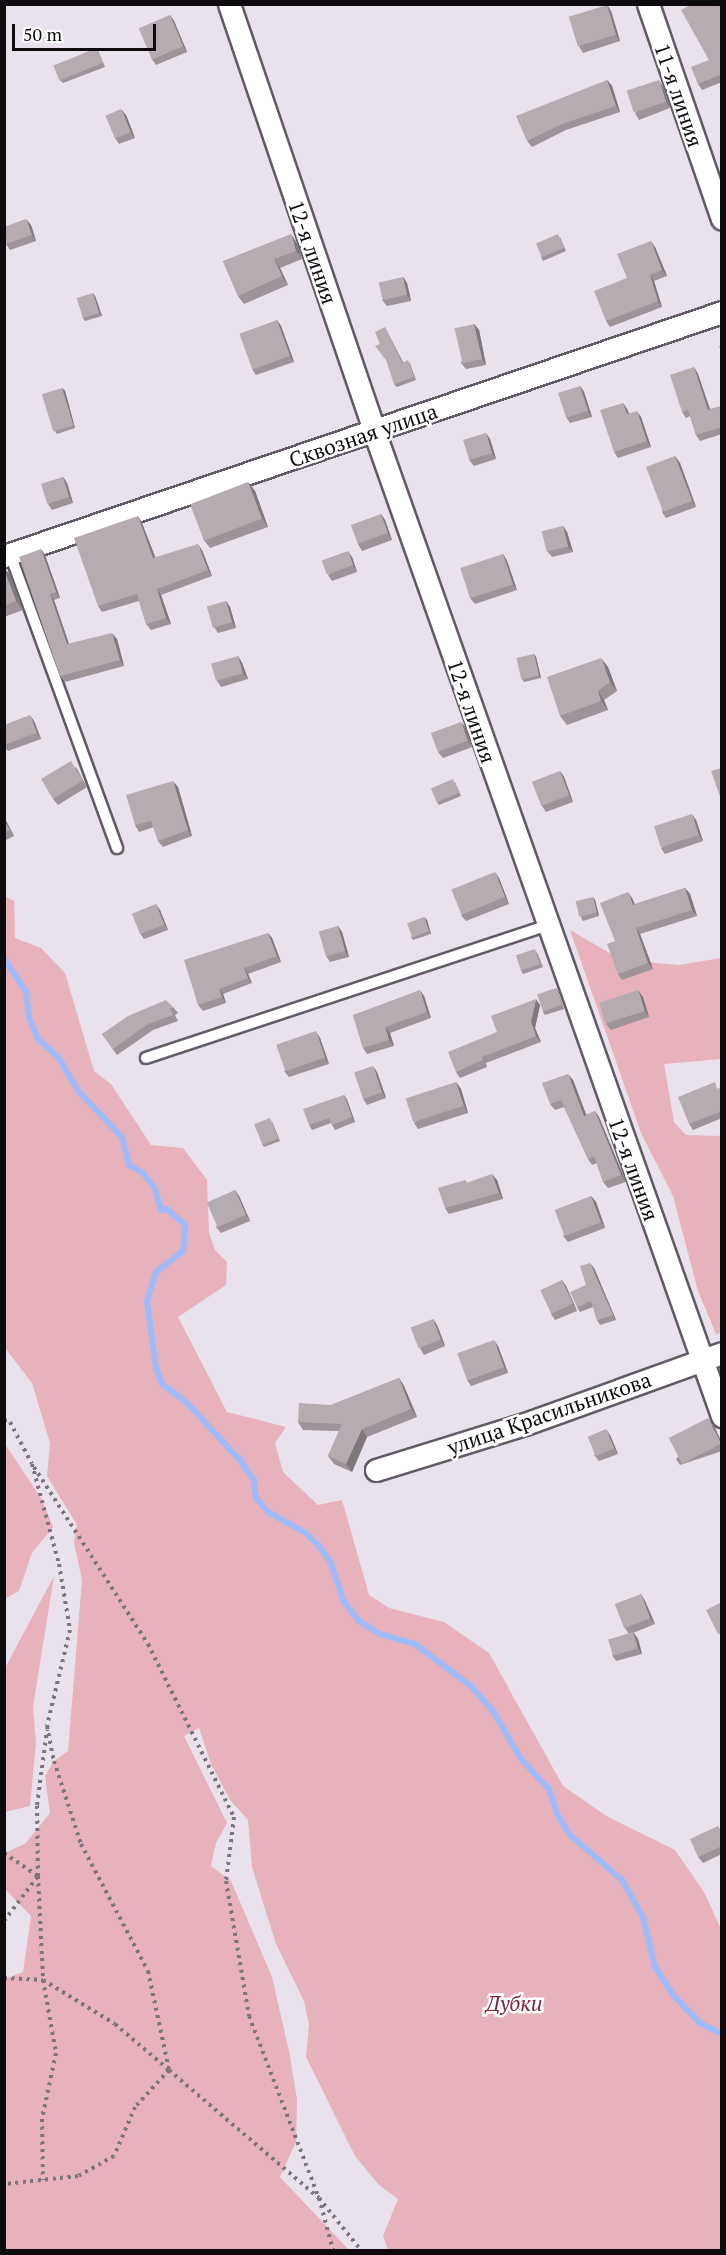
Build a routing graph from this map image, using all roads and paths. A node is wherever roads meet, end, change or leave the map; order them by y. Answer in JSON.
{"nodes":[{"id":1,"x":229,"y":4,"type":"edge"},
{"id":2,"x":648,"y":4,"type":"edge"},
{"id":3,"x":722,"y":219,"type":"edge"},
{"id":4,"x":722,"y":312,"type":"edge"},
{"id":5,"x":374,"y":431,"type":"junction"},
{"id":6,"x":7,"y":555,"type":"edge"},
{"id":7,"x":117,"y":848,"type":"dead end"},
{"id":8,"x":547,"y":925,"type":"junction"},
{"id":9,"x":146,"y":1058,"type":"dead end"},
{"id":10,"x":712,"y":1357,"type":"edge"},
{"id":11,"x":722,"y":1416,"type":"edge"},
{"id":12,"x":4,"y":1420,"type":"edge"},
{"id":13,"x":32,"y":1464,"type":"junction"},
{"id":14,"x":376,"y":1470,"type":"dead end"},
{"id":15,"x":47,"y":1726,"type":"junction"},
{"id":16,"x":4,"y":1853,"type":"edge"},
{"id":17,"x":38,"y":1876,"type":"junction"},
{"id":18,"x":4,"y":1921,"type":"edge"},
{"id":19,"x":4,"y":1978,"type":"edge"},
{"id":20,"x":43,"y":1980,"type":"junction"},
{"id":21,"x":169,"y":2070,"type":"junction"},
{"id":22,"x":44,"y":2180,"type":"junction"},
{"id":23,"x":4,"y":2184,"type":"edge"},
{"id":24,"x":319,"y":2198,"type":"junction"},
{"id":25,"x":333,"y":2250,"type":"edge"},
{"id":26,"x":361,"y":2250,"type":"edge"}],
"edges":[{"from":1,"to":5,"type":"street","name":"12-я линия"},
{"from":2,"to":3,"type":"street","name":"11-я линия"},
{"from":4,"to":5,"type":"street","name":"Сквозная улица"},
{"from":5,"to":6,"type":"street","name":"Сквозная улица"},
{"from":5,"to":8,"type":"street","name":"12-я линия"},
{"from":6,"to":7,"type":"lane"},
{"from":8,"to":9,"type":"lane"},
{"from":8,"to":10,"type":"street","name":"12-я линия"},
{"from":10,"to":11,"type":"street","name":"12-я линия"},
{"from":10,"to":14,"type":"street","name":"улица Красильникова"},
{"from":12,"to":13,"type":"path"},
{"from":13,"to":15,"type":"path"},
{"from":13,"to":24,"type":"path"},
{"from":15,"to":17,"type":"path"},
{"from":15,"to":21,"type":"path"},
{"from":16,"to":17,"type":"path"},
{"from":17,"to":18,"type":"path"},
{"from":17,"to":20,"type":"path"},
{"from":19,"to":20,"type":"path"},
{"from":20,"to":21,"type":"path"},
{"from":20,"to":22,"type":"path"},
{"from":21,"to":22,"type":"path"},
{"from":21,"to":24,"type":"path"},
{"from":22,"to":23,"type":"path"},
{"from":24,"to":25,"type":"path"},
{"from":24,"to":26,"type":"path"}]}
